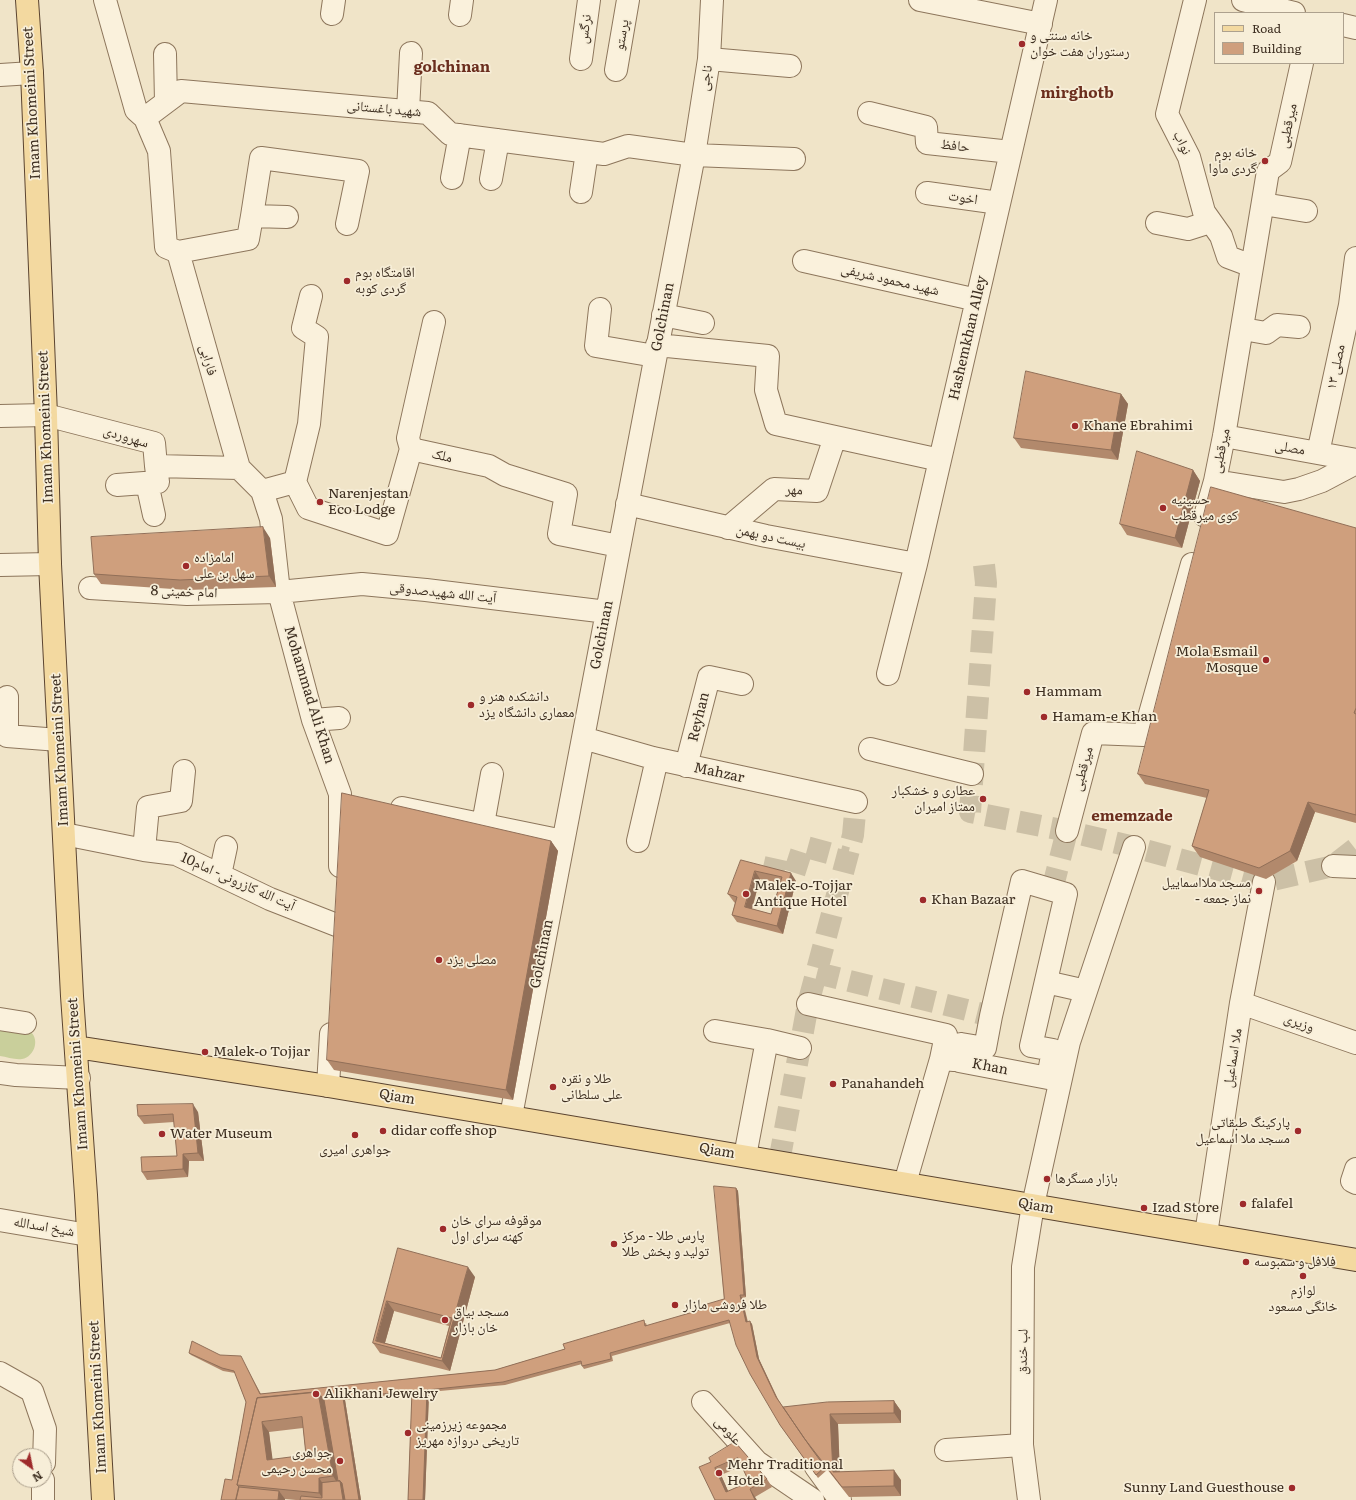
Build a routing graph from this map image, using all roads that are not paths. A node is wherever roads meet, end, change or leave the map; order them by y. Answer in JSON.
{"nodes":[{"id":1,"x":27,"y":0,"type":"edge"},
{"id":2,"x":105,"y":0,"type":"edge"},
{"id":3,"x":589,"y":0,"type":"edge"},
{"id":4,"x":628,"y":0,"type":"edge"},
{"id":5,"x":707,"y":0,"type":"edge"},
{"id":6,"x":712,"y":0,"type":"edge"},
{"id":7,"x":920,"y":0,"type":"edge"},
{"id":8,"x":1046,"y":0,"type":"edge"},
{"id":9,"x":1195,"y":0,"type":"edge"},
{"id":10,"x":1243,"y":0,"type":"edge"},
{"id":11,"x":1290,"y":12,"type":"edge"},
{"id":12,"x":1041,"y":24,"type":"junction"},
{"id":13,"x":1344,"y":25,"type":"edge"},
{"id":14,"x":1356,"y":28,"type":"edge"},
{"id":15,"x":411,"y":53,"type":"dead end"},
{"id":16,"x":164,"y":54,"type":"dead end"},
{"id":17,"x":582,"y":59,"type":"dead end"},
{"id":18,"x":709,"y":59,"type":"junction"},
{"id":19,"x":1302,"y":64,"type":"edge"},
{"id":20,"x":790,"y":66,"type":"dead end"},
{"id":21,"x":616,"y":70,"type":"dead end"},
{"id":22,"x":32,"y":73,"type":"junction"},
{"id":23,"x":0,"y":75,"type":"edge"},
{"id":24,"x":166,"y":102,"type":"junction"},
{"id":25,"x":408,"y":111,"type":"junction"},
{"id":26,"x":869,"y":114,"type":"dead end"},
{"id":27,"x":145,"y":118,"type":"junction"},
{"id":28,"x":460,"y":135,"type":"junction"},
{"id":29,"x":498,"y":140,"type":"junction"},
{"id":30,"x":587,"y":152,"type":"junction"},
{"id":31,"x":1011,"y":152,"type":"junction"},
{"id":32,"x":694,"y":155,"type":"junction"},
{"id":33,"x":794,"y":159,"type":"dead end"},
{"id":34,"x":452,"y":178,"type":"dead end"},
{"id":35,"x":491,"y":179,"type":"dead end"},
{"id":36,"x":580,"y":192,"type":"dead end"},
{"id":37,"x":927,"y":193,"type":"dead end"},
{"id":38,"x":999,"y":203,"type":"junction"},
{"id":39,"x":1263,"y":204,"type":"junction"},
{"id":40,"x":1306,"y":211,"type":"dead end"},
{"id":41,"x":252,"y":216,"type":"junction"},
{"id":42,"x":287,"y":217,"type":"dead end"},
{"id":43,"x":1210,"y":222,"type":"junction"},
{"id":44,"x":1156,"y":223,"type":"dead end"},
{"id":45,"x":347,"y":224,"type":"dead end"},
{"id":46,"x":178,"y":252,"type":"junction"},
{"id":47,"x":804,"y":261,"type":"dead end"},
{"id":48,"x":1356,"y":263,"type":"edge"},
{"id":49,"x":1252,"y":266,"type":"junction"},
{"id":50,"x":311,"y":296,"type":"dead end"},
{"id":51,"x":977,"y":300,"type":"junction"},
{"id":52,"x":1353,"y":306,"type":"edge"},
{"id":53,"x":600,"y":309,"type":"dead end"},
{"id":54,"x":663,"y":314,"type":"junction"},
{"id":55,"x":434,"y":322,"type":"dead end"},
{"id":56,"x":704,"y":323,"type":"dead end"},
{"id":57,"x":1299,"y":327,"type":"dead end"},
{"id":58,"x":1243,"y":328,"type":"junction"},
{"id":59,"x":656,"y":351,"type":"junction"},
{"id":60,"x":46,"y":415,"type":"junction"},
{"id":61,"x":0,"y":416,"type":"edge"},
{"id":62,"x":1224,"y":436,"type":"junction"},
{"id":63,"x":835,"y":438,"type":"junction"},
{"id":64,"x":412,"y":449,"type":"junction"},
{"id":65,"x":1318,"y":453,"type":"junction"},
{"id":66,"x":940,"y":460,"type":"junction"},
{"id":67,"x":1356,"y":460,"type":"edge"},
{"id":68,"x":1356,"y":463,"type":"edge"},
{"id":69,"x":238,"y":468,"type":"junction"},
{"id":70,"x":152,"y":474,"type":"junction"},
{"id":71,"x":1215,"y":481,"type":"junction"},
{"id":72,"x":295,"y":482,"type":"junction"},
{"id":73,"x":117,"y":485,"type":"dead end"},
{"id":74,"x":262,"y":491,"type":"junction"},
{"id":75,"x":627,"y":504,"type":"junction"},
{"id":76,"x":154,"y":515,"type":"dead end"},
{"id":77,"x":728,"y":528,"type":"junction"},
{"id":78,"x":619,"y":546,"type":"junction"},
{"id":79,"x":50,"y":564,"type":"junction"},
{"id":80,"x":916,"y":564,"type":"junction"},
{"id":81,"x":0,"y":565,"type":"edge"},
{"id":82,"x":90,"y":588,"type":"dead end"},
{"id":83,"x":279,"y":592,"type":"junction"},
{"id":84,"x":607,"y":612,"type":"junction"},
{"id":85,"x":888,"y":674,"type":"dead end"},
{"id":86,"x":742,"y":684,"type":"dead end"},
{"id":87,"x":8,"y":697,"type":"dead end"},
{"id":88,"x":339,"y":718,"type":"dead end"},
{"id":89,"x":313,"y":720,"type":"junction"},
{"id":90,"x":583,"y":738,"type":"junction"},
{"id":91,"x":59,"y":740,"type":"junction"},
{"id":92,"x":870,"y":750,"type":"dead end"},
{"id":93,"x":657,"y":759,"type":"junction"},
{"id":94,"x":686,"y":766,"type":"junction"},
{"id":95,"x":184,"y":771,"type":"dead end"},
{"id":96,"x":492,"y":774,"type":"dead end"},
{"id":97,"x":972,"y":774,"type":"dead end"},
{"id":98,"x":340,"y":794,"type":"junction"},
{"id":99,"x":361,"y":799,"type":"edge"},
{"id":100,"x":856,"y":802,"type":"dead end"},
{"id":101,"x":384,"y":804,"type":"edge"},
{"id":102,"x":482,"y":824,"type":"junction"},
{"id":103,"x":1066,"y":831,"type":"tunnel mouth"},
{"id":104,"x":64,"y":834,"type":"junction"},
{"id":105,"x":563,"y":841,"type":"junction"},
{"id":106,"x":638,"y":841,"type":"dead end"},
{"id":107,"x":226,"y":847,"type":"dead end"},
{"id":108,"x":1134,"y":847,"type":"dead end"},
{"id":109,"x":144,"y":850,"type":"junction"},
{"id":110,"x":1333,"y":866,"type":"dead end"},
{"id":111,"x":1356,"y":867,"type":"edge"},
{"id":112,"x":220,"y":875,"type":"junction"},
{"id":113,"x":1264,"y":882,"type":"edge"},
{"id":114,"x":339,"y":926,"type":"junction"},
{"id":115,"x":337,"y":948,"type":"edge"},
{"id":116,"x":1046,"y":982,"type":"junction"},
{"id":117,"x":1086,"y":990,"type":"junction"},
{"id":118,"x":1241,"y":1002,"type":"junction"},
{"id":119,"x":808,"y":1004,"type":"dead end"},
{"id":120,"x":331,"y":1016,"type":"edge"},
{"id":121,"x":0,"y":1018,"type":"edge"},
{"id":122,"x":25,"y":1023,"type":"dead end"},
{"id":123,"x":715,"y":1031,"type":"dead end"},
{"id":124,"x":767,"y":1040,"type":"junction"},
{"id":125,"x":1356,"y":1043,"type":"edge"},
{"id":126,"x":76,"y":1047,"type":"junction"},
{"id":127,"x":800,"y":1048,"type":"dead end"},
{"id":128,"x":950,"y":1060,"type":"junction"},
{"id":129,"x":0,"y":1072,"type":"edge"},
{"id":130,"x":1055,"y":1075,"type":"junction"},
{"id":131,"x":79,"y":1078,"type":"junction"},
{"id":132,"x":328,"y":1086,"type":"junction"},
{"id":133,"x":511,"y":1116,"type":"junction"},
{"id":134,"x":745,"y":1156,"type":"junction"},
{"id":135,"x":1356,"y":1169,"type":"edge"},
{"id":136,"x":905,"y":1183,"type":"junction"},
{"id":137,"x":1356,"y":1183,"type":"edge"},
{"id":138,"x":1033,"y":1205,"type":"junction"},
{"id":139,"x":0,"y":1220,"type":"edge"},
{"id":140,"x":1206,"y":1234,"type":"junction"},
{"id":141,"x":88,"y":1235,"type":"junction"},
{"id":142,"x":1356,"y":1260,"type":"edge"},
{"id":143,"x":0,"y":1373,"type":"edge"},
{"id":144,"x":703,"y":1402,"type":"dead end"},
{"id":145,"x":1022,"y":1445,"type":"junction"},
{"id":146,"x":44,"y":1448,"type":"edge"},
{"id":147,"x":946,"y":1450,"type":"dead end"},
{"id":148,"x":816,"y":1467,"type":"edge"},
{"id":149,"x":43,"y":1488,"type":"edge"},
{"id":150,"x":42,"y":1500,"type":"edge"},
{"id":151,"x":103,"y":1500,"type":"edge"},
{"id":152,"x":813,"y":1500,"type":"edge"},
{"id":153,"x":840,"y":1500,"type":"edge"},
{"id":154,"x":1029,"y":1500,"type":"edge"}],
"edges":[{"from":1,"to":22,"type":"main road","name":"Imam Khomeini Street"},
{"from":2,"to":27,"type":"street"},
{"from":3,"to":17,"type":"street","name":"نرگس"},
{"from":4,"to":21,"type":"street","name":"پرستو"},
{"from":5,"to":6,"type":"street"},
{"from":6,"to":18,"type":"street","name":"ناجی"},
{"from":7,"to":12,"type":"street"},
{"from":8,"to":12,"type":"street","name":"Hashemkhan Alley"},
{"from":9,"to":43,"type":"street","name":"نواب"},
{"from":10,"to":11,"type":"street"},
{"from":12,"to":31,"type":"street","name":"Hashemkhan Alley"},
{"from":13,"to":14,"type":"street"},
{"from":15,"to":25,"type":"street"},
{"from":16,"to":24,"type":"street"},
{"from":18,"to":20,"type":"street"},
{"from":18,"to":32,"type":"street","name":"ناجی"},
{"from":19,"to":39,"type":"street","name":"میرقطبی"},
{"from":22,"to":23,"type":"street"},
{"from":22,"to":60,"type":"main road","name":"Imam Khomeini Street"},
{"from":24,"to":25,"type":"street","name":"شهید باغستانی"},
{"from":24,"to":27,"type":"street","name":"شهید باغستانی"},
{"from":25,"to":28,"type":"street","name":"شهید باغستانی"},
{"from":26,"to":31,"type":"street","name":"حافظ"},
{"from":27,"to":46,"type":"street"},
{"from":28,"to":29,"type":"street","name":"شهید باغستانی"},
{"from":28,"to":34,"type":"street"},
{"from":29,"to":30,"type":"street","name":"شهید باغستانی"},
{"from":29,"to":35,"type":"street"},
{"from":30,"to":32,"type":"street","name":"شهید باغستانی"},
{"from":30,"to":36,"type":"street"},
{"from":31,"to":38,"type":"street","name":"Hashemkhan Alley"},
{"from":32,"to":33,"type":"street","name":"شهید باغستانی"},
{"from":32,"to":54,"type":"street","name":"Golchinan"},
{"from":37,"to":38,"type":"street","name":"اخوت"},
{"from":38,"to":51,"type":"street","name":"Hashemkhan Alley"},
{"from":39,"to":40,"type":"street"},
{"from":39,"to":49,"type":"street","name":"میرقطبی"},
{"from":41,"to":42,"type":"street"},
{"from":41,"to":45,"type":"street"},
{"from":41,"to":46,"type":"street"},
{"from":43,"to":44,"type":"street"},
{"from":43,"to":49,"type":"street","name":"نواب"},
{"from":46,"to":69,"type":"street","name":"فارابی"},
{"from":47,"to":51,"type":"street","name":"شهید محمود شریفی"},
{"from":48,"to":52,"type":"street","name":"مصلی ۱۳"},
{"from":49,"to":58,"type":"street","name":"میرقطبی"},
{"from":50,"to":72,"type":"street"},
{"from":51,"to":66,"type":"street","name":"Hashemkhan Alley"},
{"from":52,"to":65,"type":"street","name":"مصلی ۱۳"},
{"from":53,"to":59,"type":"street"},
{"from":54,"to":56,"type":"street"},
{"from":54,"to":59,"type":"street","name":"Golchinan"},
{"from":55,"to":64,"type":"street"},
{"from":57,"to":58,"type":"street"},
{"from":58,"to":62,"type":"street","name":"میرقطبی"},
{"from":59,"to":63,"type":"street"},
{"from":59,"to":75,"type":"street","name":"Golchinan"},
{"from":60,"to":61,"type":"street"},
{"from":60,"to":70,"type":"street","name":"سهروردی"},
{"from":60,"to":79,"type":"main road","name":"Imam Khomeini Street"},
{"from":62,"to":65,"type":"street","name":"مصلی"},
{"from":62,"to":71,"type":"street","name":"میرقطبی"},
{"from":63,"to":66,"type":"street"},
{"from":63,"to":77,"type":"street","name":"مهر"},
{"from":64,"to":72,"type":"street","name":"ملک"},
{"from":64,"to":78,"type":"street","name":"ملک"},
{"from":65,"to":67,"type":"street","name":"مصلی"},
{"from":66,"to":80,"type":"street","name":"Hashemkhan Alley"},
{"from":68,"to":71,"type":"street"},
{"from":69,"to":70,"type":"street","name":"سهروردی"},
{"from":69,"to":74,"type":"street"},
{"from":70,"to":73,"type":"street"},
{"from":70,"to":76,"type":"street"},
{"from":71,"to":103,"type":"street","name":"میرقطبی"},
{"from":72,"to":74,"type":"street"},
{"from":74,"to":83,"type":"street","name":"Mohammad Ali Khan"},
{"from":75,"to":77,"type":"street","name":"بیست دو بهمن"},
{"from":75,"to":78,"type":"street","name":"Golchinan"},
{"from":77,"to":80,"type":"street","name":"بیست دو بهمن"},
{"from":78,"to":84,"type":"street","name":"Golchinan"},
{"from":79,"to":81,"type":"street"},
{"from":79,"to":91,"type":"main road","name":"Imam Khomeini Street"},
{"from":80,"to":85,"type":"street","name":"Hashemkhan Alley"},
{"from":82,"to":83,"type":"street","name":"امام خمینی 8"},
{"from":83,"to":84,"type":"street","name":"آیت الله شهیدصدوقی"},
{"from":83,"to":89,"type":"street","name":"Mohammad Ali Khan"},
{"from":84,"to":90,"type":"street","name":"Golchinan"},
{"from":86,"to":94,"type":"street","name":"Reyhan"},
{"from":87,"to":91,"type":"street"},
{"from":88,"to":89,"type":"street"},
{"from":89,"to":98,"type":"street","name":"Mohammad Ali Khan"},
{"from":90,"to":93,"type":"street","name":"Mahzar"},
{"from":90,"to":105,"type":"street","name":"Golchinan"},
{"from":91,"to":104,"type":"main road","name":"Imam Khomeini Street"},
{"from":92,"to":97,"type":"street"},
{"from":93,"to":94,"type":"street","name":"Mahzar"},
{"from":93,"to":106,"type":"street"},
{"from":94,"to":100,"type":"street","name":"Mahzar"},
{"from":95,"to":109,"type":"street"},
{"from":96,"to":102,"type":"street"},
{"from":98,"to":99,"type":"street"},
{"from":98,"to":114,"type":"street","name":"Mohammad Ali Khan"},
{"from":101,"to":102,"type":"street"},
{"from":102,"to":105,"type":"street"},
{"from":104,"to":109,"type":"street","name":"آیت الله کازرونی- امام10"},
{"from":104,"to":126,"type":"main road","name":"Imam Khomeini Street"},
{"from":105,"to":133,"type":"street","name":"Golchinan"},
{"from":107,"to":112,"type":"street"},
{"from":108,"to":117,"type":"street"},
{"from":109,"to":112,"type":"street","name":"آیت الله کازرونی- امام10"},
{"from":110,"to":111,"type":"street"},
{"from":112,"to":114,"type":"street","name":"آیت الله کازرونی- امام10"},
{"from":113,"to":118,"type":"street","name":"ملا اسماعیل"},
{"from":114,"to":115,"type":"street","name":"Mohammad Ali Khan"},
{"from":116,"to":117,"type":"street"},
{"from":116,"to":128,"type":"street","name":"Khan"},
{"from":116,"to":130,"type":"street","name":"Khan"},
{"from":117,"to":130,"type":"street"},
{"from":118,"to":125,"type":"street","name":"وزیری"},
{"from":118,"to":140,"type":"street","name":"ملا اسماعیل"},
{"from":119,"to":128,"type":"street"},
{"from":120,"to":132,"type":"street"},
{"from":121,"to":122,"type":"street"},
{"from":123,"to":124,"type":"street"},
{"from":124,"to":127,"type":"street"},
{"from":124,"to":134,"type":"street"},
{"from":126,"to":131,"type":"main road","name":"Imam Khomeini Street"},
{"from":126,"to":132,"type":"main road","name":"Qiam"},
{"from":128,"to":130,"type":"street","name":"Khan"},
{"from":128,"to":136,"type":"street"},
{"from":129,"to":131,"type":"street"},
{"from":130,"to":138,"type":"street","name":"لب خندق"},
{"from":131,"to":141,"type":"main road","name":"Imam Khomeini Street"},
{"from":132,"to":133,"type":"main road","name":"Qiam"},
{"from":133,"to":134,"type":"main road","name":"Qiam"},
{"from":134,"to":136,"type":"main road","name":"Qiam"},
{"from":135,"to":137,"type":"street"},
{"from":136,"to":138,"type":"main road","name":"Qiam"},
{"from":138,"to":140,"type":"main road","name":"Qiam"},
{"from":138,"to":145,"type":"street","name":"لب خندق"},
{"from":139,"to":141,"type":"street","name":"شیخ اسدالله"},
{"from":140,"to":142,"type":"main road","name":"Qiam"},
{"from":141,"to":151,"type":"main road","name":"Imam Khomeini Street"},
{"from":143,"to":146,"type":"street"},
{"from":144,"to":152,"type":"street","name":"علومی"},
{"from":145,"to":147,"type":"street"},
{"from":145,"to":154,"type":"street","name":"لب خندق"},
{"from":148,"to":153,"type":"street"},
{"from":149,"to":150,"type":"street"}]}
